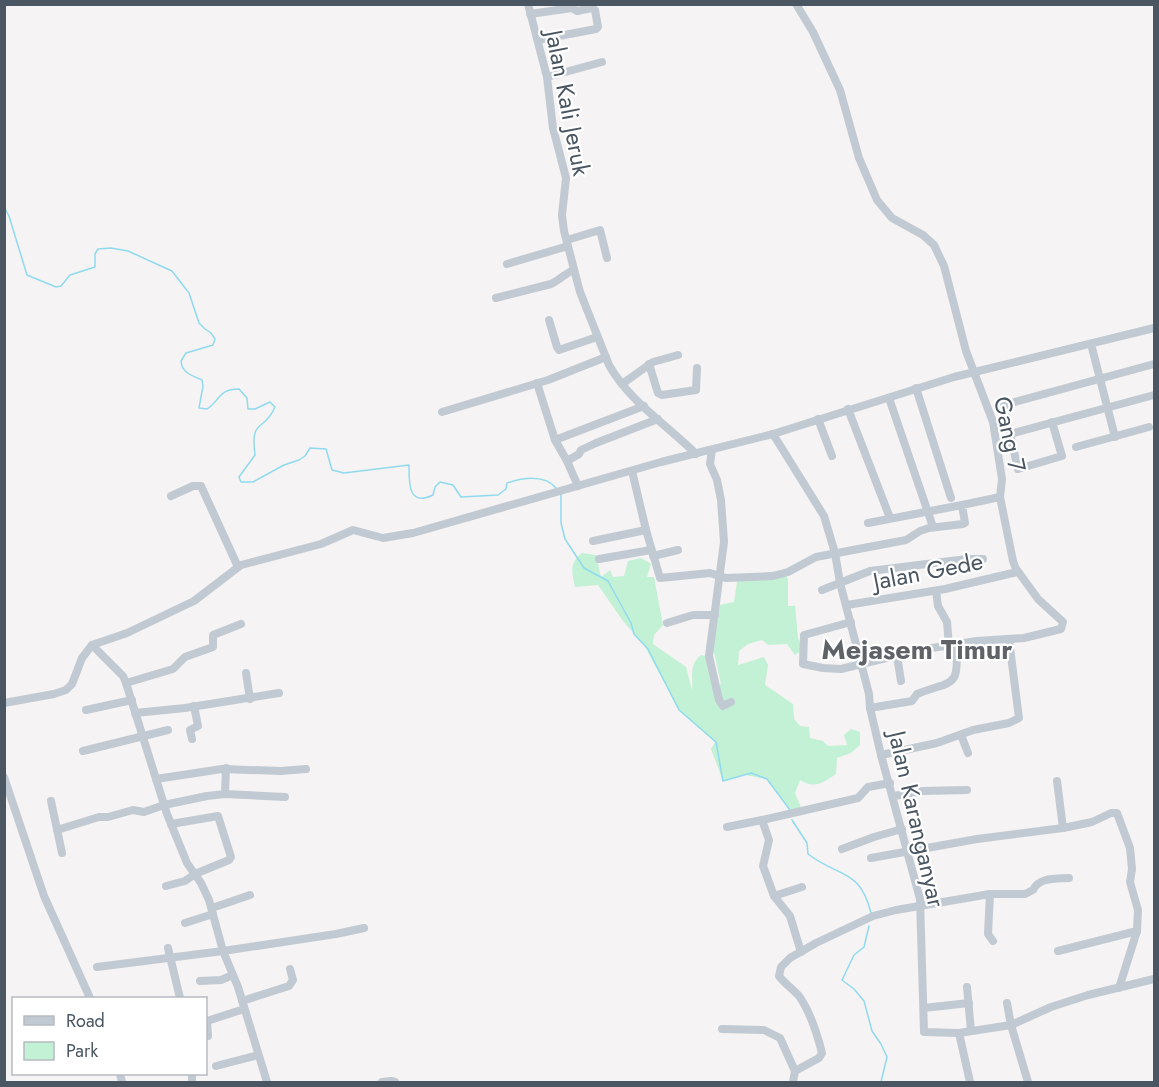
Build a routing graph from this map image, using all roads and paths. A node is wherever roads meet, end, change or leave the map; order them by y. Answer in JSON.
{"nodes":[{"id":1,"x":528,"y":4,"type":"edge"},
{"id":2,"x":796,"y":4,"type":"edge"},
{"id":3,"x":530,"y":14,"type":"junction"},
{"id":4,"x":537,"y":40,"type":"junction"},
{"id":5,"x":602,"y":62,"type":"dead end"},
{"id":6,"x":547,"y":77,"type":"junction"},
{"id":7,"x":567,"y":243,"type":"junction"},
{"id":8,"x":607,"y":258,"type":"dead end"},
{"id":9,"x":507,"y":264,"type":"dead end"},
{"id":10,"x":573,"y":270,"type":"junction"},
{"id":11,"x":496,"y":298,"type":"dead end"},
{"id":12,"x":549,"y":320,"type":"dead end"},
{"id":13,"x":1155,"y":328,"type":"edge"},
{"id":14,"x":597,"y":337,"type":"junction"},
{"id":15,"x":1091,"y":344,"type":"junction"},
{"id":16,"x":678,"y":355,"type":"dead end"},
{"id":17,"x":606,"y":357,"type":"junction"},
{"id":18,"x":649,"y":364,"type":"junction"},
{"id":19,"x":1155,"y":364,"type":"edge"},
{"id":20,"x":697,"y":368,"type":"dead end"},
{"id":21,"x":973,"y":372,"type":"junction"},
{"id":22,"x":1100,"y":379,"type":"junction"},
{"id":23,"x":537,"y":383,"type":"junction"},
{"id":24,"x":622,"y":384,"type":"junction"},
{"id":25,"x":916,"y":388,"type":"junction"},
{"id":26,"x":1155,"y":395,"type":"edge"},
{"id":27,"x":889,"y":398,"type":"junction"},
{"id":28,"x":644,"y":406,"type":"junction"},
{"id":29,"x":1106,"y":408,"type":"junction"},
{"id":30,"x":848,"y":409,"type":"junction"},
{"id":31,"x":442,"y":412,"type":"dead end"},
{"id":32,"x":658,"y":419,"type":"junction"},
{"id":33,"x":818,"y":419,"type":"junction"},
{"id":34,"x":1052,"y":422,"type":"junction"},
{"id":35,"x":1149,"y":427,"type":"dead end"},
{"id":36,"x":773,"y":434,"type":"junction"},
{"id":37,"x":1010,"y":434,"type":"junction"},
{"id":38,"x":1115,"y":437,"type":"junction"},
{"id":39,"x":555,"y":440,"type":"junction"},
{"id":40,"x":1076,"y":447,"type":"dead end"},
{"id":41,"x":705,"y":452,"type":"junction"},
{"id":42,"x":832,"y":456,"type":"dead end"},
{"id":43,"x":567,"y":461,"type":"junction"},
{"id":44,"x":632,"y":471,"type":"junction"},
{"id":45,"x":578,"y":486,"type":"junction"},
{"id":46,"x":649,"y":493,"type":"dead end"},
{"id":47,"x":171,"y":496,"type":"dead end"},
{"id":48,"x":638,"y":497,"type":"junction"},
{"id":49,"x":1000,"y":497,"type":"junction"},
{"id":50,"x":951,"y":498,"type":"dead end"},
{"id":51,"x":962,"y":505,"type":"junction"},
{"id":52,"x":928,"y":512,"type":"junction"},
{"id":53,"x":889,"y":515,"type":"junction"},
{"id":54,"x":868,"y":523,"type":"dead end"},
{"id":55,"x":933,"y":527,"type":"junction"},
{"id":56,"x":646,"y":530,"type":"junction"},
{"id":57,"x":593,"y":541,"type":"dead end"},
{"id":58,"x":678,"y":550,"type":"dead end"},
{"id":59,"x":652,"y":553,"type":"junction"},
{"id":60,"x":836,"y":553,"type":"junction"},
{"id":61,"x":983,"y":559,"type":"dead end"},
{"id":62,"x":599,"y":560,"type":"dead end"},
{"id":63,"x":238,"y":567,"type":"junction"},
{"id":64,"x":1016,"y":572,"type":"junction"},
{"id":65,"x":720,"y":576,"type":"junction"},
{"id":66,"x":840,"y":583,"type":"junction"},
{"id":67,"x":822,"y":590,"type":"dead end"},
{"id":68,"x":936,"y":591,"type":"junction"},
{"id":69,"x":847,"y":605,"type":"junction"},
{"id":70,"x":715,"y":615,"type":"junction"},
{"id":71,"x":851,"y":622,"type":"junction"},
{"id":72,"x":667,"y":623,"type":"dead end"},
{"id":73,"x":241,"y":624,"type":"dead end"},
{"id":74,"x":1010,"y":640,"type":"junction"},
{"id":75,"x":91,"y":646,"type":"junction"},
{"id":76,"x":953,"y":646,"type":"junction"},
{"id":77,"x":897,"y":656,"type":"junction"},
{"id":78,"x":860,"y":665,"type":"junction"},
{"id":79,"x":246,"y":673,"type":"dead end"},
{"id":80,"x":901,"y":681,"type":"dead end"},
{"id":81,"x":126,"y":683,"type":"junction"},
{"id":82,"x":279,"y":693,"type":"dead end"},
{"id":83,"x":250,"y":699,"type":"junction"},
{"id":84,"x":132,"y":700,"type":"junction"},
{"id":85,"x":730,"y":702,"type":"dead end"},
{"id":86,"x":4,"y":703,"type":"edge"},
{"id":87,"x":194,"y":706,"type":"junction"},
{"id":88,"x":870,"y":708,"type":"junction"},
{"id":89,"x":86,"y":710,"type":"dead end"},
{"id":90,"x":135,"y":713,"type":"junction"},
{"id":91,"x":168,"y":730,"type":"dead end"},
{"id":92,"x":142,"y":735,"type":"junction"},
{"id":93,"x":962,"y":735,"type":"junction"},
{"id":94,"x":192,"y":739,"type":"dead end"},
{"id":95,"x":83,"y":751,"type":"dead end"},
{"id":96,"x":968,"y":753,"type":"dead end"},
{"id":97,"x":881,"y":755,"type":"junction"},
{"id":98,"x":226,"y":768,"type":"junction"},
{"id":99,"x":306,"y":769,"type":"dead end"},
{"id":100,"x":4,"y":777,"type":"edge"},
{"id":101,"x":156,"y":778,"type":"junction"},
{"id":102,"x":1056,"y":782,"type":"dead end"},
{"id":103,"x":890,"y":783,"type":"junction"},
{"id":104,"x":967,"y":790,"type":"dead end"},
{"id":105,"x":225,"y":794,"type":"junction"},
{"id":106,"x":894,"y":796,"type":"junction"},
{"id":107,"x":285,"y":797,"type":"dead end"},
{"id":108,"x":51,"y":801,"type":"dead end"},
{"id":109,"x":164,"y":805,"type":"junction"},
{"id":110,"x":762,"y":820,"type":"junction"},
{"id":111,"x":171,"y":824,"type":"junction"},
{"id":112,"x":727,"y":827,"type":"dead end"},
{"id":113,"x":1063,"y":828,"type":"junction"},
{"id":114,"x":902,"y":829,"type":"junction"},
{"id":115,"x":57,"y":830,"type":"junction"},
{"id":116,"x":842,"y":849,"type":"dead end"},
{"id":117,"x":907,"y":851,"type":"junction"},
{"id":118,"x":62,"y":853,"type":"dead end"},
{"id":119,"x":871,"y":858,"type":"dead end"},
{"id":120,"x":195,"y":874,"type":"junction"},
{"id":121,"x":1069,"y":878,"type":"dead end"},
{"id":122,"x":166,"y":886,"type":"dead end"},
{"id":123,"x":802,"y":886,"type":"dead end"},
{"id":124,"x":990,"y":894,"type":"junction"},
{"id":125,"x":250,"y":895,"type":"dead end"},
{"id":126,"x":774,"y":896,"type":"junction"},
{"id":127,"x":921,"y":906,"type":"junction"},
{"id":128,"x":213,"y":911,"type":"junction"},
{"id":129,"x":185,"y":923,"type":"dead end"},
{"id":130,"x":364,"y":928,"type":"dead end"},
{"id":131,"x":1137,"y":931,"type":"junction"},
{"id":132,"x":993,"y":941,"type":"dead end"},
{"id":133,"x":168,"y":948,"type":"dead end"},
{"id":134,"x":223,"y":951,"type":"junction"},
{"id":135,"x":1058,"y":951,"type":"dead end"},
{"id":136,"x":801,"y":952,"type":"junction"},
{"id":137,"x":171,"y":958,"type":"junction"},
{"id":138,"x":97,"y":967,"type":"dead end"},
{"id":139,"x":290,"y":969,"type":"dead end"},
{"id":140,"x":233,"y":975,"type":"junction"},
{"id":141,"x":1155,"y":979,"type":"edge"},
{"id":142,"x":200,"y":981,"type":"dead end"},
{"id":143,"x":967,"y":987,"type":"dead end"},
{"id":144,"x":1119,"y":988,"type":"junction"},
{"id":145,"x":89,"y":997,"type":"edge"},
{"id":146,"x":180,"y":997,"type":"edge"},
{"id":147,"x":969,"y":1003,"type":"junction"},
{"id":148,"x":1007,"y":1003,"type":"dead end"},
{"id":149,"x":243,"y":1005,"type":"junction"},
{"id":150,"x":924,"y":1008,"type":"junction"},
{"id":151,"x":1011,"y":1025,"type":"junction"},
{"id":152,"x":722,"y":1029,"type":"dead end"},
{"id":153,"x":971,"y":1031,"type":"junction"},
{"id":154,"x":959,"y":1033,"type":"junction"},
{"id":155,"x":208,"y":1036,"type":"dead end"},
{"id":156,"x":258,"y":1055,"type":"junction"},
{"id":157,"x":216,"y":1066,"type":"dead end"},
{"id":158,"x":795,"y":1071,"type":"junction"},
{"id":159,"x":267,"y":1083,"type":"edge"},
{"id":160,"x":382,"y":1083,"type":"edge"},
{"id":161,"x":395,"y":1083,"type":"edge"},
{"id":162,"x":794,"y":1083,"type":"edge"},
{"id":163,"x":970,"y":1083,"type":"edge"},
{"id":164,"x":1028,"y":1083,"type":"edge"}],
"edges":[{"from":1,"to":3,"type":"street","name":"Jalan Kali Jeruk"},
{"from":2,"to":21,"type":"street","name":"Gang 7"},
{"from":3,"to":4,"type":"street","name":"Jalan Kali Jeruk"},
{"from":3,"to":4,"type":"street"},
{"from":4,"to":6,"type":"street","name":"Jalan Kali Jeruk"},
{"from":5,"to":6,"type":"street"},
{"from":6,"to":7,"type":"street","name":"Jalan Kali Jeruk"},
{"from":7,"to":8,"type":"street"},
{"from":7,"to":9,"type":"street"},
{"from":7,"to":10,"type":"street","name":"Jalan Kali Jeruk"},
{"from":10,"to":11,"type":"street"},
{"from":10,"to":14,"type":"street","name":"Jalan Kali Jeruk"},
{"from":12,"to":14,"type":"street"},
{"from":13,"to":15,"type":"street"},
{"from":14,"to":17,"type":"street","name":"Jalan Kali Jeruk"},
{"from":15,"to":21,"type":"street"},
{"from":15,"to":22,"type":"street"},
{"from":16,"to":18,"type":"street"},
{"from":17,"to":23,"type":"street"},
{"from":17,"to":24,"type":"street","name":"Jalan Kali Jeruk"},
{"from":18,"to":20,"type":"street"},
{"from":18,"to":24,"type":"street"},
{"from":19,"to":22,"type":"street"},
{"from":21,"to":25,"type":"street"},
{"from":21,"to":49,"type":"street","name":"Gang 7"},
{"from":22,"to":29,"type":"street"},
{"from":22,"to":37,"type":"street"},
{"from":23,"to":31,"type":"street"},
{"from":23,"to":39,"type":"street"},
{"from":24,"to":28,"type":"street","name":"Jalan Kali Jeruk"},
{"from":25,"to":27,"type":"street"},
{"from":25,"to":50,"type":"street"},
{"from":26,"to":29,"type":"street"},
{"from":27,"to":30,"type":"street"},
{"from":27,"to":52,"type":"street"},
{"from":28,"to":32,"type":"street","name":"Jalan Kali Jeruk"},
{"from":28,"to":39,"type":"street"},
{"from":29,"to":34,"type":"street"},
{"from":29,"to":38,"type":"street"},
{"from":30,"to":33,"type":"street"},
{"from":30,"to":53,"type":"street"},
{"from":32,"to":41,"type":"street","name":"Jalan Kali Jeruk"},
{"from":32,"to":43,"type":"street"},
{"from":33,"to":36,"type":"street"},
{"from":33,"to":42,"type":"street"},
{"from":34,"to":37,"type":"street"},
{"from":34,"to":37,"type":"street"},
{"from":35,"to":38,"type":"street"},
{"from":36,"to":41,"type":"street"},
{"from":36,"to":60,"type":"street","name":"Jalan Karanganyar"},
{"from":38,"to":40,"type":"street"},
{"from":39,"to":43,"type":"street"},
{"from":41,"to":44,"type":"street"},
{"from":41,"to":65,"type":"street"},
{"from":43,"to":45,"type":"street"},
{"from":44,"to":45,"type":"street"},
{"from":44,"to":48,"type":"street"},
{"from":45,"to":63,"type":"street"},
{"from":46,"to":48,"type":"street"},
{"from":47,"to":63,"type":"street"},
{"from":48,"to":56,"type":"street"},
{"from":49,"to":51,"type":"street","name":"Gang 7"},
{"from":49,"to":64,"type":"street"},
{"from":51,"to":52,"type":"street","name":"Gang 7"},
{"from":51,"to":55,"type":"street"},
{"from":52,"to":53,"type":"street","name":"Gang 7"},
{"from":52,"to":55,"type":"street"},
{"from":53,"to":54,"type":"street","name":"Gang 7"},
{"from":55,"to":60,"type":"street"},
{"from":56,"to":57,"type":"street"},
{"from":56,"to":59,"type":"street"},
{"from":58,"to":59,"type":"street"},
{"from":59,"to":62,"type":"street"},
{"from":59,"to":65,"type":"street"},
{"from":60,"to":65,"type":"street"},
{"from":60,"to":66,"type":"street","name":"Jalan Karanganyar"},
{"from":61,"to":66,"type":"street"},
{"from":63,"to":75,"type":"street"},
{"from":64,"to":68,"type":"street","name":"Jalan Gede"},
{"from":64,"to":74,"type":"street"},
{"from":65,"to":70,"type":"street"},
{"from":66,"to":67,"type":"street"},
{"from":66,"to":69,"type":"street","name":"Jalan Karanganyar"},
{"from":68,"to":69,"type":"street","name":"Jalan Gede"},
{"from":68,"to":76,"type":"street"},
{"from":69,"to":71,"type":"street","name":"Jalan Karanganyar"},
{"from":70,"to":72,"type":"street"},
{"from":70,"to":85,"type":"street"},
{"from":71,"to":78,"type":"street","name":"Jalan Karanganyar"},
{"from":71,"to":78,"type":"street"},
{"from":73,"to":81,"type":"street"},
{"from":74,"to":76,"type":"street"},
{"from":74,"to":93,"type":"street"},
{"from":75,"to":81,"type":"street"},
{"from":75,"to":86,"type":"street"},
{"from":76,"to":77,"type":"street"},
{"from":76,"to":88,"type":"street"},
{"from":77,"to":78,"type":"street"},
{"from":77,"to":80,"type":"street"},
{"from":78,"to":88,"type":"street","name":"Jalan Karanganyar"},
{"from":79,"to":83,"type":"street"},
{"from":81,"to":84,"type":"street"},
{"from":82,"to":83,"type":"street"},
{"from":83,"to":87,"type":"street"},
{"from":84,"to":89,"type":"street"},
{"from":84,"to":90,"type":"street"},
{"from":87,"to":90,"type":"street"},
{"from":87,"to":94,"type":"street"},
{"from":88,"to":97,"type":"street","name":"Jalan Karanganyar"},
{"from":90,"to":92,"type":"street"},
{"from":91,"to":92,"type":"street"},
{"from":92,"to":95,"type":"street"},
{"from":92,"to":101,"type":"street"},
{"from":93,"to":96,"type":"street"},
{"from":93,"to":97,"type":"street"},
{"from":97,"to":103,"type":"street","name":"Jalan Karanganyar"},
{"from":98,"to":99,"type":"street"},
{"from":98,"to":101,"type":"street"},
{"from":98,"to":105,"type":"street"},
{"from":100,"to":145,"type":"street"},
{"from":101,"to":109,"type":"street"},
{"from":102,"to":113,"type":"street"},
{"from":103,"to":106,"type":"street","name":"Jalan Karanganyar"},
{"from":103,"to":110,"type":"street"},
{"from":104,"to":106,"type":"street"},
{"from":105,"to":107,"type":"street"},
{"from":105,"to":109,"type":"street"},
{"from":106,"to":114,"type":"street","name":"Jalan Karanganyar"},
{"from":108,"to":115,"type":"street"},
{"from":109,"to":111,"type":"street"},
{"from":109,"to":115,"type":"street"},
{"from":110,"to":112,"type":"street"},
{"from":110,"to":126,"type":"street"},
{"from":111,"to":120,"type":"street"},
{"from":111,"to":120,"type":"street"},
{"from":113,"to":117,"type":"street"},
{"from":113,"to":131,"type":"street"},
{"from":114,"to":116,"type":"street"},
{"from":114,"to":117,"type":"street","name":"Jalan Karanganyar"},
{"from":115,"to":118,"type":"street"},
{"from":117,"to":119,"type":"street"},
{"from":117,"to":127,"type":"street","name":"Jalan Karanganyar"},
{"from":120,"to":122,"type":"street"},
{"from":120,"to":128,"type":"street"},
{"from":121,"to":124,"type":"street"},
{"from":123,"to":126,"type":"street"},
{"from":124,"to":127,"type":"street"},
{"from":124,"to":132,"type":"street"},
{"from":125,"to":128,"type":"street"},
{"from":126,"to":136,"type":"street"},
{"from":127,"to":136,"type":"street"},
{"from":127,"to":150,"type":"street","name":"Jalan Karanganyar"},
{"from":128,"to":129,"type":"street"},
{"from":128,"to":134,"type":"street"},
{"from":130,"to":134,"type":"street"},
{"from":131,"to":135,"type":"street"},
{"from":131,"to":144,"type":"street"},
{"from":133,"to":137,"type":"street"},
{"from":134,"to":137,"type":"street"},
{"from":134,"to":140,"type":"street"},
{"from":136,"to":158,"type":"street"},
{"from":137,"to":138,"type":"street"},
{"from":137,"to":146,"type":"street"},
{"from":139,"to":149,"type":"street"},
{"from":140,"to":142,"type":"street"},
{"from":140,"to":149,"type":"street"},
{"from":141,"to":144,"type":"street","name":"Jalan Karanganyar"},
{"from":143,"to":147,"type":"street"},
{"from":144,"to":151,"type":"street","name":"Jalan Karanganyar"},
{"from":147,"to":150,"type":"street"},
{"from":147,"to":153,"type":"street"},
{"from":148,"to":151,"type":"street"},
{"from":149,"to":155,"type":"street"},
{"from":149,"to":156,"type":"street"},
{"from":150,"to":154,"type":"street","name":"Jalan Karanganyar"},
{"from":151,"to":153,"type":"street","name":"Jalan Karanganyar"},
{"from":151,"to":164,"type":"street"},
{"from":152,"to":158,"type":"street"},
{"from":153,"to":154,"type":"street","name":"Jalan Karanganyar"},
{"from":154,"to":163,"type":"street"},
{"from":156,"to":157,"type":"street"},
{"from":156,"to":159,"type":"street"},
{"from":158,"to":162,"type":"street"},
{"from":160,"to":161,"type":"street"}]}
